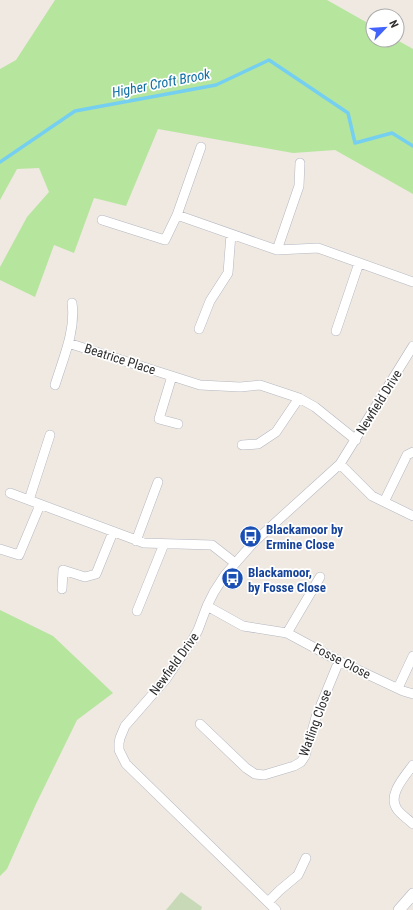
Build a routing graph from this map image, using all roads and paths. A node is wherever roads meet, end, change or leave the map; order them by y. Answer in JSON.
{"nodes":[{"id":1,"x":201,"y":147,"type":"dead end"},
{"id":2,"x":300,"y":163,"type":"dead end"},
{"id":3,"x":176,"y":215,"type":"junction"},
{"id":4,"x":102,"y":220,"type":"dead end"},
{"id":5,"x":231,"y":234,"type":"junction"},
{"id":6,"x":277,"y":250,"type":"junction"},
{"id":7,"x":359,"y":263,"type":"junction"},
{"id":8,"x":413,"y":282,"type":"edge"},
{"id":9,"x":72,"y":303,"type":"dead end"},
{"id":10,"x":199,"y":329,"type":"dead end"},
{"id":11,"x":336,"y":331,"type":"dead end"},
{"id":12,"x":68,"y":343,"type":"junction"},
{"id":13,"x":413,"y":346,"type":"edge"},
{"id":14,"x":172,"y":376,"type":"junction"},
{"id":15,"x":55,"y":385,"type":"dead end"},
{"id":16,"x":299,"y":398,"type":"junction"},
{"id":17,"x":178,"y":424,"type":"dead end"},
{"id":18,"x":50,"y":435,"type":"dead end"},
{"id":19,"x":356,"y":440,"type":"junction"},
{"id":20,"x":242,"y":445,"type":"dead end"},
{"id":21,"x":413,"y":452,"type":"edge"},
{"id":22,"x":340,"y":464,"type":"junction"},
{"id":23,"x":158,"y":482,"type":"dead end"},
{"id":24,"x":10,"y":493,"type":"dead end"},
{"id":25,"x":29,"y":500,"type":"junction"},
{"id":26,"x":384,"y":502,"type":"junction"},
{"id":27,"x":40,"y":505,"type":"junction"},
{"id":28,"x":413,"y":516,"type":"edge"},
{"id":29,"x":113,"y":532,"type":"junction"},
{"id":30,"x":136,"y":541,"type":"junction"},
{"id":31,"x":164,"y":544,"type":"junction"},
{"id":32,"x":0,"y":549,"type":"edge"},
{"id":33,"x":235,"y":563,"type":"junction"},
{"id":34,"x":320,"y":577,"type":"dead end"},
{"id":35,"x":62,"y":589,"type":"dead end"},
{"id":36,"x":207,"y":606,"type":"junction"},
{"id":37,"x":137,"y":611,"type":"dead end"},
{"id":38,"x":287,"y":633,"type":"junction"},
{"id":39,"x":413,"y":656,"type":"edge"},
{"id":40,"x":339,"y":661,"type":"junction"},
{"id":41,"x":398,"y":688,"type":"junction"},
{"id":42,"x":413,"y":694,"type":"edge"},
{"id":43,"x":200,"y":724,"type":"dead end"},
{"id":44,"x":413,"y":765,"type":"edge"},
{"id":45,"x":413,"y":824,"type":"edge"},
{"id":46,"x":306,"y":858,"type":"dead end"},
{"id":47,"x":413,"y":894,"type":"edge"},
{"id":48,"x":268,"y":902,"type":"junction"},
{"id":49,"x":276,"y":910,"type":"edge"},
{"id":50,"x":399,"y":910,"type":"edge"}],
"edges":[{"from":1,"to":3,"type":"street"},
{"from":2,"to":6,"type":"street"},
{"from":3,"to":4,"type":"street"},
{"from":3,"to":5,"type":"street"},
{"from":5,"to":6,"type":"street"},
{"from":5,"to":10,"type":"street"},
{"from":6,"to":7,"type":"street"},
{"from":7,"to":8,"type":"street"},
{"from":7,"to":11,"type":"street"},
{"from":9,"to":12,"type":"street","name":"Beatrice Place"},
{"from":12,"to":14,"type":"street","name":"Beatrice Place"},
{"from":12,"to":15,"type":"street","name":"Beatrice Place"},
{"from":13,"to":19,"type":"street","name":"Newfield Drive"},
{"from":14,"to":16,"type":"street","name":"Beatrice Place"},
{"from":14,"to":17,"type":"street","name":"Beatrice Place"},
{"from":16,"to":19,"type":"street","name":"Beatrice Place"},
{"from":16,"to":20,"type":"street"},
{"from":18,"to":25,"type":"street"},
{"from":19,"to":22,"type":"street","name":"Newfield Drive"},
{"from":21,"to":26,"type":"street"},
{"from":22,"to":26,"type":"street"},
{"from":22,"to":33,"type":"street","name":"Newfield Drive"},
{"from":23,"to":30,"type":"street"},
{"from":24,"to":25,"type":"street"},
{"from":25,"to":27,"type":"street"},
{"from":26,"to":28,"type":"street"},
{"from":27,"to":29,"type":"street"},
{"from":27,"to":32,"type":"street"},
{"from":29,"to":30,"type":"street"},
{"from":29,"to":35,"type":"street"},
{"from":30,"to":31,"type":"street"},
{"from":31,"to":33,"type":"street"},
{"from":31,"to":37,"type":"street"},
{"from":33,"to":36,"type":"street","name":"Newfield Drive"},
{"from":34,"to":38,"type":"street"},
{"from":36,"to":38,"type":"street","name":"Fosse Close"},
{"from":36,"to":48,"type":"street","name":"Newfield Drive"},
{"from":38,"to":40,"type":"street","name":"Fosse Close"},
{"from":39,"to":41,"type":"street"},
{"from":40,"to":41,"type":"street","name":"Fosse Close"},
{"from":40,"to":43,"type":"street","name":"Watling Close"},
{"from":41,"to":42,"type":"street","name":"Fosse Close"},
{"from":44,"to":45,"type":"street"},
{"from":46,"to":48,"type":"street"},
{"from":47,"to":50,"type":"street"},
{"from":48,"to":49,"type":"street","name":"Newfield Drive"}]}
